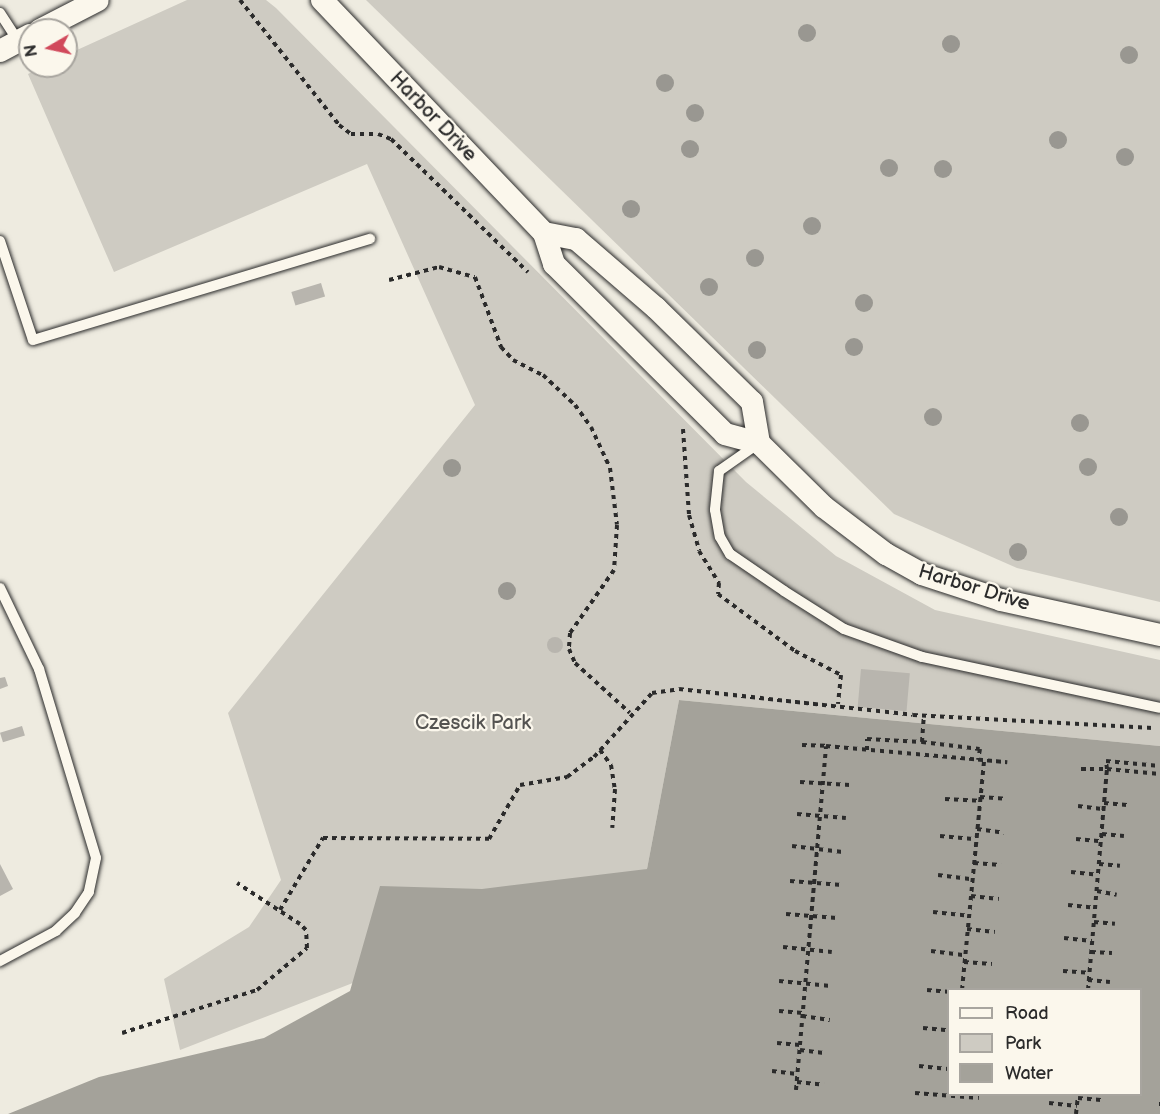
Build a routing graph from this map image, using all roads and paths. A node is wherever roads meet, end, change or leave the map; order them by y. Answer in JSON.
{"nodes":[{"id":1,"x":240,"y":0,"type":"edge"},
{"id":2,"x":322,"y":0,"type":"edge"},
{"id":3,"x":88,"y":2,"type":"edge"},
{"id":4,"x":0,"y":13,"type":"edge"},
{"id":5,"x":61,"y":18,"type":"edge"},
{"id":6,"x":16,"y":42,"type":"edge"},
{"id":7,"x":544,"y":233,"type":"junction"},
{"id":8,"x":370,"y":239,"type":"dead end"},
{"id":9,"x":0,"y":241,"type":"edge"},
{"id":10,"x":389,"y":280,"type":"dead end"},
{"id":11,"x":537,"y":280,"type":"dead end"},
{"id":12,"x":679,"y":421,"type":"dead end"},
{"id":13,"x":759,"y":443,"type":"junction"},
{"id":14,"x":0,"y":588,"type":"edge"},
{"id":15,"x":4,"y":603,"type":"edge"},
{"id":16,"x":1160,"y":635,"type":"edge"},
{"id":17,"x":838,"y":704,"type":"junction"},
{"id":18,"x":1160,"y":708,"type":"edge"},
{"id":19,"x":630,"y":714,"type":"junction"},
{"id":20,"x":924,"y":716,"type":"junction"},
{"id":21,"x":1160,"y":729,"type":"edge"},
{"id":22,"x":922,"y":742,"type":"junction"},
{"id":23,"x":802,"y":746,"type":"dead end"},
{"id":24,"x":826,"y":746,"type":"junction"},
{"id":25,"x":600,"y":750,"type":"junction"},
{"id":26,"x":867,"y":750,"type":"junction"},
{"id":27,"x":978,"y":760,"type":"junction"},
{"id":28,"x":984,"y":760,"type":"junction"},
{"id":29,"x":1007,"y":762,"type":"dead end"},
{"id":30,"x":1160,"y":766,"type":"edge"},
{"id":31,"x":1081,"y":769,"type":"dead end"},
{"id":32,"x":1107,"y":770,"type":"junction"},
{"id":33,"x":1160,"y":774,"type":"edge"},
{"id":34,"x":800,"y":782,"type":"dead end"},
{"id":35,"x":823,"y":784,"type":"junction"},
{"id":36,"x":850,"y":785,"type":"dead end"},
{"id":37,"x":945,"y":799,"type":"dead end"},
{"id":38,"x":980,"y":799,"type":"junction"},
{"id":39,"x":1006,"y":799,"type":"dead end"},
{"id":40,"x":1127,"y":805,"type":"dead end"},
{"id":41,"x":1078,"y":806,"type":"dead end"},
{"id":42,"x":1104,"y":806,"type":"junction"},
{"id":43,"x":797,"y":814,"type":"dead end"},
{"id":44,"x":820,"y":816,"type":"junction"},
{"id":45,"x":846,"y":818,"type":"dead end"},
{"id":46,"x":612,"y":828,"type":"dead end"},
{"id":47,"x":977,"y":829,"type":"junction"},
{"id":48,"x":1004,"y":832,"type":"dead end"},
{"id":49,"x":1102,"y":834,"type":"junction"},
{"id":50,"x":940,"y":836,"type":"dead end"},
{"id":51,"x":1124,"y":836,"type":"dead end"},
{"id":52,"x":976,"y":839,"type":"junction"},
{"id":53,"x":1076,"y":839,"type":"dead end"},
{"id":54,"x":1101,"y":841,"type":"junction"},
{"id":55,"x":792,"y":846,"type":"dead end"},
{"id":56,"x":817,"y":849,"type":"junction"},
{"id":57,"x":843,"y":852,"type":"dead end"},
{"id":58,"x":974,"y":863,"type":"junction"},
{"id":59,"x":1099,"y":864,"type":"junction"},
{"id":60,"x":1001,"y":865,"type":"dead end"},
{"id":61,"x":1120,"y":866,"type":"dead end"},
{"id":62,"x":1071,"y":872,"type":"dead end"},
{"id":63,"x":938,"y":875,"type":"dead end"},
{"id":64,"x":1098,"y":875,"type":"junction"},
{"id":65,"x":972,"y":879,"type":"junction"},
{"id":66,"x":790,"y":881,"type":"dead end"},
{"id":67,"x":237,"y":883,"type":"dead end"},
{"id":68,"x":814,"y":883,"type":"junction"},
{"id":69,"x":842,"y":885,"type":"dead end"},
{"id":70,"x":1096,"y":891,"type":"junction"},
{"id":71,"x":1117,"y":895,"type":"dead end"},
{"id":72,"x":971,"y":896,"type":"junction"},
{"id":73,"x":999,"y":899,"type":"dead end"},
{"id":74,"x":1068,"y":905,"type":"dead end"},
{"id":75,"x":1095,"y":908,"type":"junction"},
{"id":76,"x":280,"y":910,"type":"junction"},
{"id":77,"x":933,"y":912,"type":"dead end"},
{"id":78,"x":786,"y":914,"type":"dead end"},
{"id":79,"x":811,"y":916,"type":"junction"},
{"id":80,"x":969,"y":916,"type":"junction"},
{"id":81,"x":837,"y":918,"type":"dead end"},
{"id":82,"x":1094,"y":922,"type":"junction"},
{"id":83,"x":1115,"y":924,"type":"dead end"},
{"id":84,"x":968,"y":929,"type":"junction"},
{"id":85,"x":995,"y":932,"type":"dead end"},
{"id":86,"x":1064,"y":938,"type":"dead end"},
{"id":87,"x":1092,"y":941,"type":"junction"},
{"id":88,"x":783,"y":947,"type":"dead end"},
{"id":89,"x":808,"y":949,"type":"junction"},
{"id":90,"x":931,"y":951,"type":"dead end"},
{"id":91,"x":832,"y":952,"type":"dead end"},
{"id":92,"x":1091,"y":952,"type":"junction"},
{"id":93,"x":1112,"y":953,"type":"dead end"},
{"id":94,"x":965,"y":955,"type":"junction"},
{"id":95,"x":0,"y":962,"type":"edge"},
{"id":96,"x":964,"y":962,"type":"junction"},
{"id":97,"x":992,"y":964,"type":"dead end"},
{"id":98,"x":1063,"y":971,"type":"dead end"},
{"id":99,"x":1089,"y":973,"type":"junction"},
{"id":100,"x":1088,"y":980,"type":"junction"},
{"id":101,"x":779,"y":981,"type":"dead end"},
{"id":102,"x":1110,"y":982,"type":"dead end"},
{"id":103,"x":805,"y":984,"type":"junction"},
{"id":104,"x":831,"y":987,"type":"dead end"},
{"id":105,"x":962,"y":988,"type":"edge"},
{"id":106,"x":1088,"y":988,"type":"edge"},
{"id":107,"x":927,"y":990,"type":"dead end"},
{"id":108,"x":947,"y":992,"type":"edge"},
{"id":109,"x":779,"y":1011,"type":"dead end"},
{"id":110,"x":803,"y":1015,"type":"junction"},
{"id":111,"x":830,"y":1020,"type":"dead end"},
{"id":112,"x":923,"y":1028,"type":"dead end"},
{"id":113,"x":947,"y":1030,"type":"edge"},
{"id":114,"x":122,"y":1033,"type":"dead end"},
{"id":115,"x":777,"y":1043,"type":"dead end"},
{"id":116,"x":800,"y":1048,"type":"junction"},
{"id":117,"x":826,"y":1053,"type":"dead end"},
{"id":118,"x":919,"y":1066,"type":"dead end"},
{"id":119,"x":947,"y":1068,"type":"edge"},
{"id":120,"x":772,"y":1071,"type":"dead end"},
{"id":121,"x":797,"y":1074,"type":"junction"},
{"id":122,"x":797,"y":1082,"type":"junction"},
{"id":123,"x":824,"y":1085,"type":"dead end"},
{"id":124,"x":796,"y":1090,"type":"dead end"},
{"id":125,"x":915,"y":1093,"type":"dead end"},
{"id":126,"x":947,"y":1095,"type":"edge"},
{"id":127,"x":960,"y":1096,"type":"edge"},
{"id":128,"x":1078,"y":1096,"type":"edge"},
{"id":129,"x":979,"y":1098,"type":"dead end"},
{"id":130,"x":1101,"y":1100,"type":"dead end"},
{"id":131,"x":1049,"y":1103,"type":"dead end"},
{"id":132,"x":1077,"y":1106,"type":"junction"},
{"id":133,"x":1076,"y":1114,"type":"edge"}],
"edges":[{"from":1,"to":11,"type":"path"},
{"from":2,"to":7,"type":"street","name":"Harbor Drive"},
{"from":3,"to":5,"type":"street"},
{"from":4,"to":6,"type":"lane"},
{"from":7,"to":13,"type":"street","name":"Harbor Drive"},
{"from":7,"to":13,"type":"street"},
{"from":8,"to":9,"type":"lane"},
{"from":10,"to":19,"type":"path"},
{"from":12,"to":17,"type":"path"},
{"from":13,"to":16,"type":"street","name":"Harbor Drive"},
{"from":13,"to":18,"type":"lane"},
{"from":14,"to":15,"type":"lane"},
{"from":15,"to":95,"type":"lane"},
{"from":17,"to":19,"type":"path"},
{"from":17,"to":20,"type":"path"},
{"from":19,"to":25,"type":"path"},
{"from":20,"to":21,"type":"path"},
{"from":20,"to":22,"type":"path"},
{"from":22,"to":26,"type":"path"},
{"from":22,"to":27,"type":"path"},
{"from":23,"to":24,"type":"path"},
{"from":24,"to":26,"type":"path"},
{"from":24,"to":35,"type":"path"},
{"from":25,"to":46,"type":"path"},
{"from":25,"to":76,"type":"path"},
{"from":26,"to":27,"type":"path"},
{"from":27,"to":28,"type":"path"},
{"from":28,"to":29,"type":"path"},
{"from":28,"to":38,"type":"path"},
{"from":30,"to":32,"type":"path"},
{"from":31,"to":32,"type":"path"},
{"from":32,"to":33,"type":"path"},
{"from":32,"to":42,"type":"path"},
{"from":34,"to":35,"type":"path"},
{"from":35,"to":36,"type":"path"},
{"from":35,"to":44,"type":"path"},
{"from":37,"to":38,"type":"path"},
{"from":38,"to":39,"type":"path"},
{"from":38,"to":47,"type":"path"},
{"from":40,"to":42,"type":"path"},
{"from":41,"to":42,"type":"path"},
{"from":42,"to":49,"type":"path"},
{"from":43,"to":44,"type":"path"},
{"from":44,"to":45,"type":"path"},
{"from":44,"to":56,"type":"path"},
{"from":47,"to":48,"type":"path"},
{"from":47,"to":52,"type":"path"},
{"from":49,"to":51,"type":"path"},
{"from":49,"to":54,"type":"path"},
{"from":50,"to":52,"type":"path"},
{"from":52,"to":58,"type":"path"},
{"from":53,"to":54,"type":"path"},
{"from":54,"to":59,"type":"path"},
{"from":55,"to":56,"type":"path"},
{"from":56,"to":57,"type":"path"},
{"from":56,"to":68,"type":"path"},
{"from":58,"to":60,"type":"path"},
{"from":58,"to":65,"type":"path"},
{"from":59,"to":61,"type":"path"},
{"from":59,"to":64,"type":"path"},
{"from":62,"to":64,"type":"path"},
{"from":63,"to":65,"type":"path"},
{"from":64,"to":70,"type":"path"},
{"from":65,"to":72,"type":"path"},
{"from":66,"to":68,"type":"path"},
{"from":67,"to":76,"type":"path"},
{"from":68,"to":69,"type":"path"},
{"from":68,"to":79,"type":"path"},
{"from":70,"to":71,"type":"path"},
{"from":70,"to":75,"type":"path"},
{"from":72,"to":73,"type":"path"},
{"from":72,"to":80,"type":"path"},
{"from":74,"to":75,"type":"path"},
{"from":75,"to":82,"type":"path"},
{"from":76,"to":114,"type":"path"},
{"from":77,"to":80,"type":"path"},
{"from":78,"to":79,"type":"path"},
{"from":79,"to":81,"type":"path"},
{"from":79,"to":89,"type":"path"},
{"from":80,"to":84,"type":"path"},
{"from":82,"to":83,"type":"path"},
{"from":82,"to":87,"type":"path"},
{"from":84,"to":85,"type":"path"},
{"from":84,"to":94,"type":"path"},
{"from":86,"to":87,"type":"path"},
{"from":87,"to":92,"type":"path"},
{"from":88,"to":89,"type":"path"},
{"from":89,"to":91,"type":"path"},
{"from":89,"to":103,"type":"path"},
{"from":90,"to":94,"type":"path"},
{"from":92,"to":93,"type":"path"},
{"from":92,"to":99,"type":"path"},
{"from":94,"to":96,"type":"path"},
{"from":96,"to":97,"type":"path"},
{"from":96,"to":105,"type":"path"},
{"from":98,"to":99,"type":"path"},
{"from":99,"to":100,"type":"path"},
{"from":100,"to":102,"type":"path"},
{"from":100,"to":106,"type":"path"},
{"from":101,"to":103,"type":"path"},
{"from":103,"to":104,"type":"path"},
{"from":103,"to":110,"type":"path"},
{"from":107,"to":108,"type":"path"},
{"from":109,"to":110,"type":"path"},
{"from":110,"to":111,"type":"path"},
{"from":110,"to":116,"type":"path"},
{"from":112,"to":113,"type":"path"},
{"from":115,"to":116,"type":"path"},
{"from":116,"to":117,"type":"path"},
{"from":116,"to":121,"type":"path"},
{"from":118,"to":119,"type":"path"},
{"from":120,"to":121,"type":"path"},
{"from":121,"to":122,"type":"path"},
{"from":122,"to":123,"type":"path"},
{"from":122,"to":124,"type":"path"},
{"from":125,"to":126,"type":"path"},
{"from":127,"to":129,"type":"path"},
{"from":128,"to":130,"type":"path"},
{"from":128,"to":132,"type":"path"},
{"from":131,"to":132,"type":"path"},
{"from":132,"to":133,"type":"path"}]}
